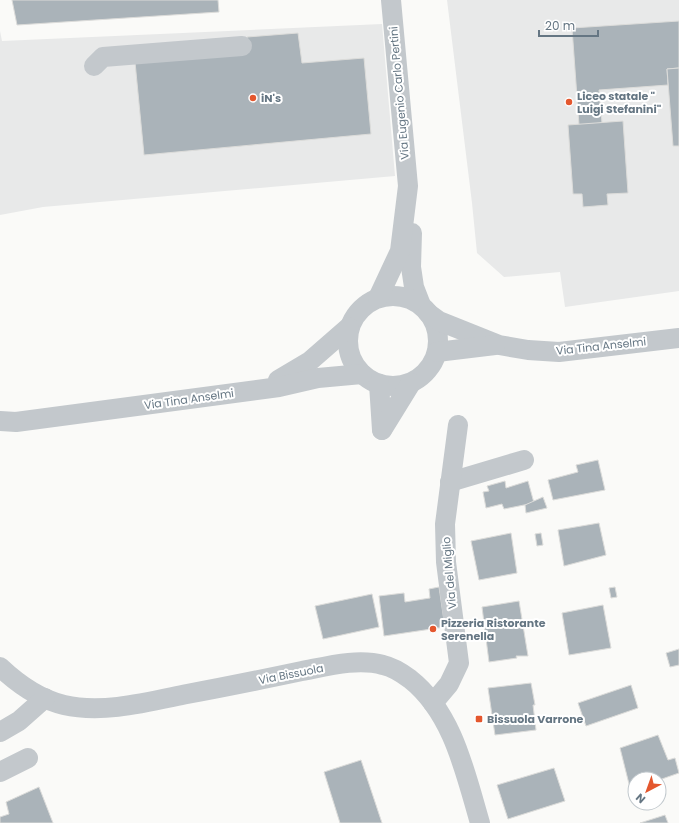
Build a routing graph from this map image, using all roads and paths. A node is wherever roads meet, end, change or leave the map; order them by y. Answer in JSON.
{"nodes":[{"id":1,"x":391,"y":0,"type":"edge"},
{"id":2,"x":242,"y":46,"type":"dead end"},
{"id":3,"x":94,"y":66,"type":"dead end"},
{"id":4,"x":408,"y":186,"type":"junction"},
{"id":5,"x":378,"y":298,"type":"junction"},
{"id":6,"x":425,"y":309,"type":"junction"},
{"id":7,"x":349,"y":327,"type":"junction"},
{"id":8,"x":679,"y":338,"type":"edge"},
{"id":9,"x":499,"y":345,"type":"junction"},
{"id":10,"x":437,"y":352,"type":"junction"},
{"id":11,"x":362,"y":374,"type":"junction"},
{"id":12,"x":411,"y":383,"type":"junction"},
{"id":13,"x":379,"y":384,"type":"junction"},
{"id":14,"x":262,"y":389,"type":"junction"},
{"id":15,"x":5,"y":423,"type":"edge"},
{"id":16,"x":458,"y":425,"type":"dead end"},
{"id":17,"x":524,"y":460,"type":"dead end"},
{"id":18,"x":450,"y":482,"type":"junction"},
{"id":19,"x":7,"y":673,"type":"edge"},
{"id":20,"x":45,"y":698,"type":"junction"},
{"id":21,"x":433,"y":704,"type":"junction"},
{"id":22,"x":0,"y":732,"type":"edge"},
{"id":23,"x":28,"y":758,"type":"dead end"},
{"id":24,"x":0,"y":772,"type":"edge"},
{"id":25,"x":480,"y":823,"type":"edge"}],
"edges":[{"from":1,"to":4,"type":"street","name":"Via Eugenio Carlo Pertini"},
{"from":2,"to":3,"type":"street"},
{"from":4,"to":5,"type":"street","name":"Via Eugenio Carlo Pertini"},
{"from":4,"to":6,"type":"street","name":"Via Eugenio Carlo Pertini"},
{"from":5,"to":6,"type":"street"},
{"from":5,"to":7,"type":"street"},
{"from":6,"to":9,"type":"street","name":"Via Tina Anselmi"},
{"from":6,"to":10,"type":"street"},
{"from":7,"to":11,"type":"street"},
{"from":7,"to":14,"type":"street"},
{"from":8,"to":9,"type":"street","name":"Via Tina Anselmi"},
{"from":9,"to":10,"type":"street","name":"Via Tina Anselmi"},
{"from":10,"to":12,"type":"street"},
{"from":11,"to":13,"type":"street"},
{"from":11,"to":14,"type":"street","name":"Via Tina Anselmi"},
{"from":12,"to":13,"type":"street"},
{"from":12,"to":13,"type":"street"},
{"from":14,"to":15,"type":"street","name":"Via Tina Anselmi"},
{"from":16,"to":18,"type":"street","name":"Via del Miglio"},
{"from":17,"to":18,"type":"street"},
{"from":18,"to":21,"type":"street","name":"Via del Miglio"},
{"from":19,"to":20,"type":"street","name":"Via Bissuola"},
{"from":20,"to":21,"type":"street","name":"Via Bissuola"},
{"from":20,"to":22,"type":"street"},
{"from":21,"to":25,"type":"street","name":"Via Bissuola"},
{"from":23,"to":24,"type":"street"}]}
